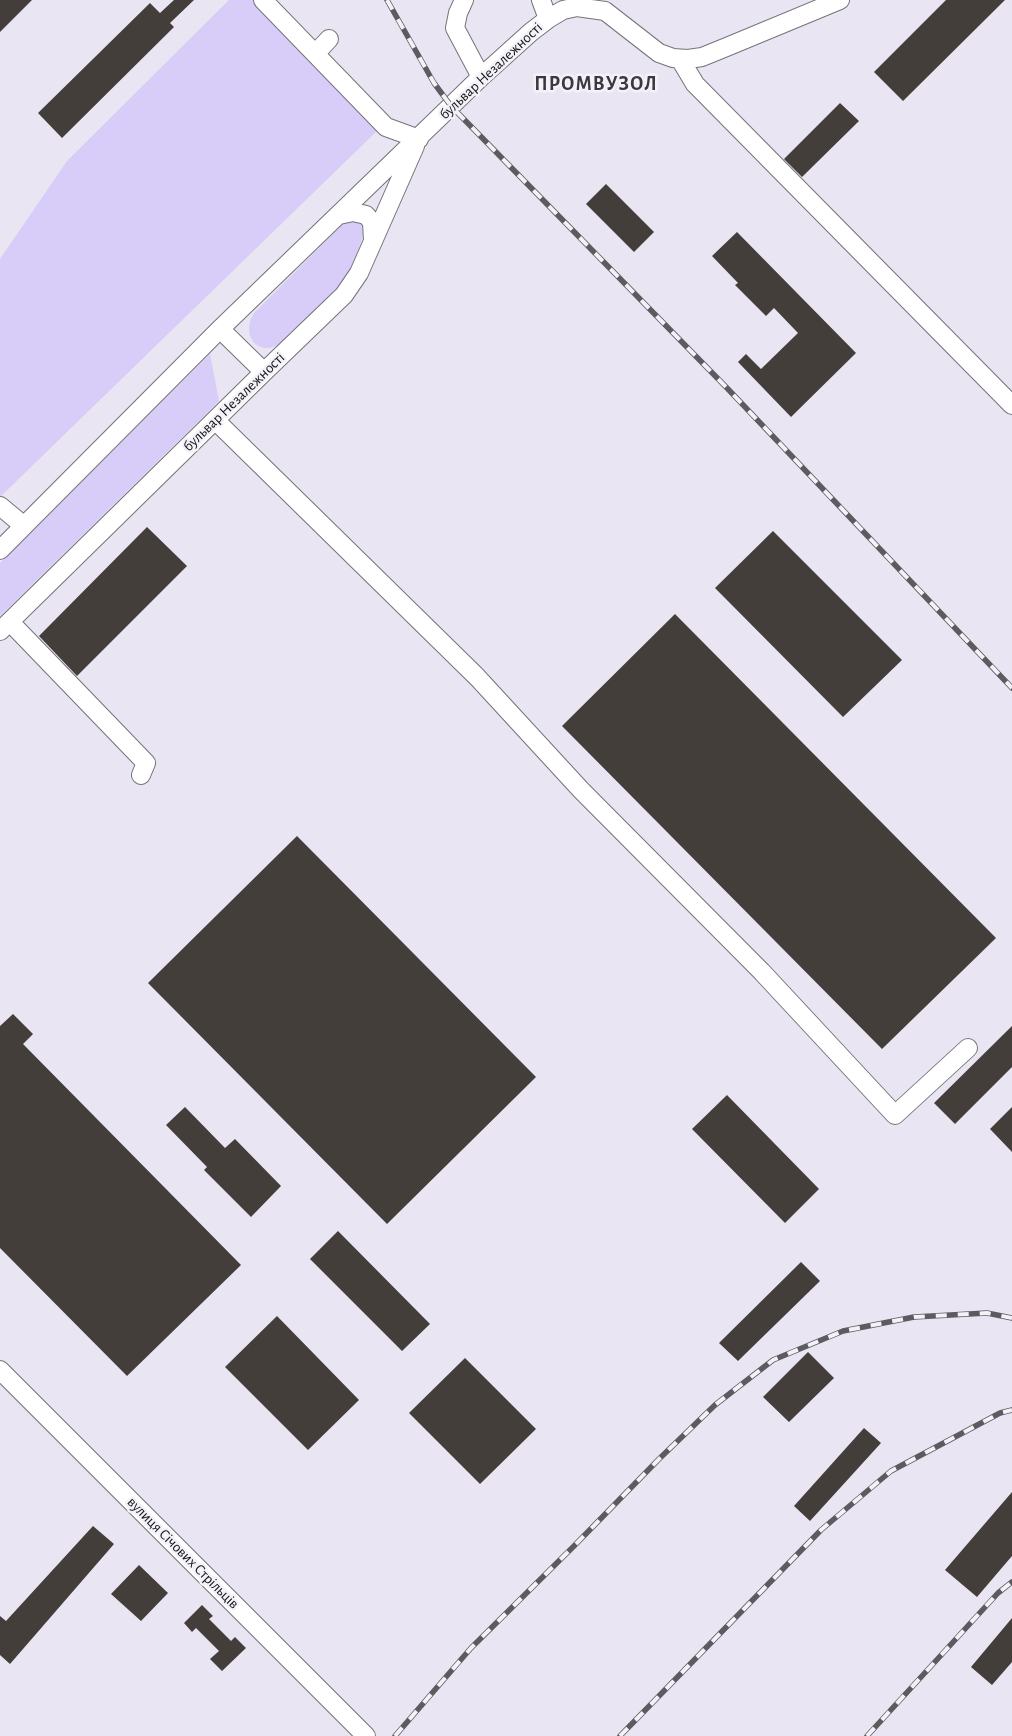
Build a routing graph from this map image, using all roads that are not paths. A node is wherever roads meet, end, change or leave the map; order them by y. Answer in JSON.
{"nodes":[{"id":1,"x":263,"y":0,"type":"edge"},
{"id":2,"x":464,"y":0,"type":"edge"},
{"id":3,"x":541,"y":0,"type":"edge"},
{"id":4,"x":840,"y":0,"type":"edge"},
{"id":5,"x":548,"y":19,"type":"junction"},
{"id":6,"x":329,"y":39,"type":"dead end"},
{"id":7,"x":315,"y":54,"type":"junction"},
{"id":8,"x":680,"y":59,"type":"junction"},
{"id":9,"x":481,"y":77,"type":"junction"},
{"id":10,"x":419,"y":139,"type":"junction"},
{"id":11,"x":339,"y":214,"type":"junction"},
{"id":12,"x":373,"y":242,"type":"junction"},
{"id":13,"x":220,"y":329,"type":"junction"},
{"id":14,"x":264,"y":372,"type":"junction"},
{"id":15,"x":1012,"y":405,"type":"edge"},
{"id":16,"x":215,"y":420,"type":"junction"},
{"id":17,"x":0,"y":506,"type":"edge"},
{"id":18,"x":24,"y":526,"type":"junction"},
{"id":19,"x":0,"y":550,"type":"edge"},
{"id":20,"x":5,"y":626,"type":"edge"},
{"id":21,"x":141,"y":775,"type":"dead end"},
{"id":22,"x":968,"y":1048,"type":"dead end"},
{"id":23,"x":0,"y":1370,"type":"edge"},
{"id":24,"x":366,"y":1736,"type":"edge"}],
"edges":[{"from":1,"to":7,"type":"street"},
{"from":2,"to":9,"type":"street"},
{"from":3,"to":5,"type":"street"},
{"from":4,"to":8,"type":"street","name":"бульвар Незалежності"},
{"from":5,"to":8,"type":"street","name":"бульвар Незалежності"},
{"from":5,"to":9,"type":"street","name":"бульвар Незалежності"},
{"from":6,"to":7,"type":"street"},
{"from":7,"to":10,"type":"street"},
{"from":8,"to":15,"type":"street"},
{"from":9,"to":10,"type":"street","name":"бульвар Незалежності"},
{"from":10,"to":11,"type":"street","name":"бульвар Незалежності"},
{"from":10,"to":12,"type":"street","name":"бульвар Незалежності"},
{"from":11,"to":12,"type":"street"},
{"from":11,"to":13,"type":"street","name":"бульвар Незалежності"},
{"from":12,"to":14,"type":"street","name":"бульвар Незалежності"},
{"from":13,"to":14,"type":"street"},
{"from":13,"to":18,"type":"street","name":"бульвар Незалежності"},
{"from":14,"to":16,"type":"street","name":"бульвар Незалежності"},
{"from":16,"to":20,"type":"street","name":"бульвар Незалежності"},
{"from":16,"to":22,"type":"street"},
{"from":17,"to":18,"type":"street"},
{"from":18,"to":19,"type":"street","name":"бульвар Незалежності"},
{"from":20,"to":21,"type":"street"},
{"from":23,"to":24,"type":"street","name":"вулиця Січових Стрільців"}]}
